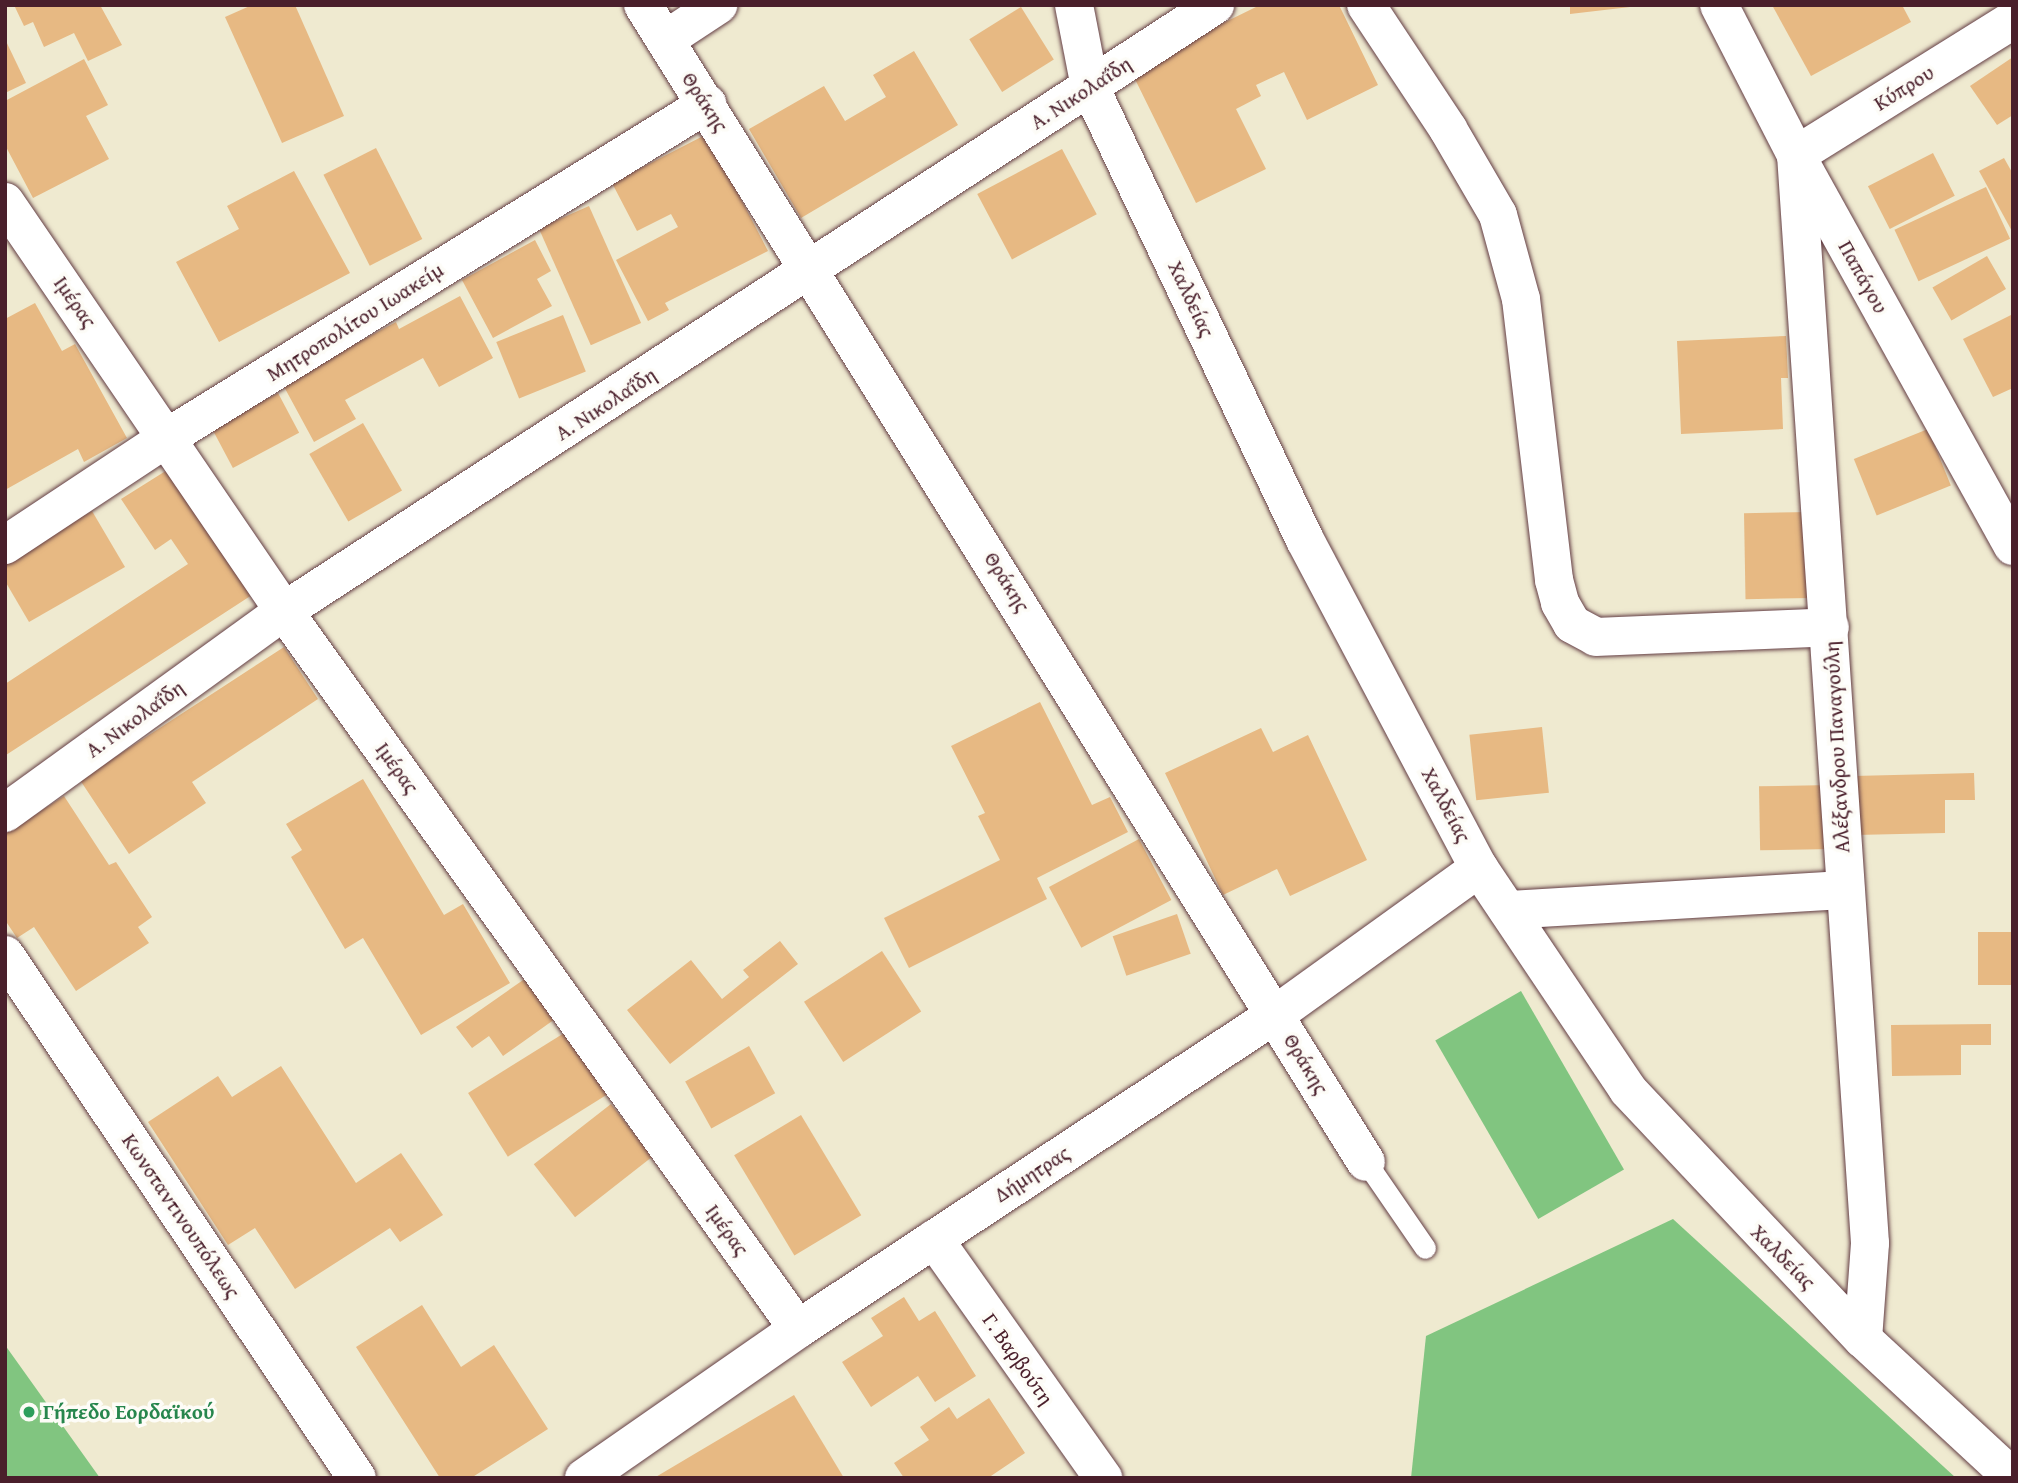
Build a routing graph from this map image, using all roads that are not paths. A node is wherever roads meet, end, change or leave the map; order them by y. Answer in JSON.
{"nodes":[{"id":1,"x":643,"y":5,"type":"edge"},
{"id":2,"x":718,"y":5,"type":"edge"},
{"id":3,"x":1074,"y":5,"type":"edge"},
{"id":4,"x":1215,"y":5,"type":"edge"},
{"id":5,"x":1366,"y":5,"type":"edge"},
{"id":6,"x":1719,"y":5,"type":"edge"},
{"id":7,"x":2013,"y":20,"type":"edge"},
{"id":8,"x":665,"y":40,"type":"junction"},
{"id":9,"x":1090,"y":87,"type":"junction"},
{"id":10,"x":707,"y":104,"type":"junction"},
{"id":11,"x":1796,"y":155,"type":"junction"},
{"id":12,"x":5,"y":202,"type":"edge"},
{"id":13,"x":813,"y":271,"type":"junction"},
{"id":14,"x":168,"y":437,"type":"junction"},
{"id":15,"x":5,"y":545,"type":"edge"},
{"id":16,"x":2013,"y":547,"type":"edge"},
{"id":17,"x":284,"y":611,"type":"junction"},
{"id":18,"x":1830,"y":627,"type":"junction"},
{"id":19,"x":5,"y":813,"type":"edge"},
{"id":20,"x":1479,"y":868,"type":"junction"},
{"id":21,"x":1845,"y":890,"type":"junction"},
{"id":22,"x":1508,"y":910,"type":"junction"},
{"id":23,"x":5,"y":955,"type":"edge"},
{"id":24,"x":1276,"y":1014,"type":"junction"},
{"id":25,"x":1366,"y":1162,"type":"joint"},
{"id":26,"x":934,"y":1239,"type":"junction"},
{"id":27,"x":1425,"y":1248,"type":"dead end"},
{"id":28,"x":798,"y":1329,"type":"junction"},
{"id":29,"x":1863,"y":1339,"type":"junction"},
{"id":30,"x":357,"y":1478,"type":"edge"},
{"id":31,"x":584,"y":1478,"type":"edge"},
{"id":32,"x":1103,"y":1478,"type":"edge"},
{"id":33,"x":2013,"y":1478,"type":"edge"}],
"edges":[{"from":1,"to":8,"type":"street","name":"Θράκης"},
{"from":2,"to":8,"type":"street"},
{"from":3,"to":9,"type":"street","name":"Χαλδείας"},
{"from":4,"to":9,"type":"street","name":"Α. Νικολαΐδη"},
{"from":5,"to":18,"type":"street"},
{"from":6,"to":11,"type":"street","name":"Παπάγου"},
{"from":7,"to":11,"type":"street","name":"Κύπρου"},
{"from":8,"to":10,"type":"street","name":"Θράκης"},
{"from":9,"to":13,"type":"street","name":"Α. Νικολαΐδη"},
{"from":9,"to":20,"type":"street","name":"Χαλδείας"},
{"from":10,"to":13,"type":"street","name":"Θράκης"},
{"from":10,"to":14,"type":"street","name":"Μητροπολίτου Ιωακείμ"},
{"from":11,"to":16,"type":"street","name":"Παπάγου"},
{"from":11,"to":18,"type":"street","name":"Αλέξανδρου Παναγούλη"},
{"from":12,"to":14,"type":"street","name":"Ιμέρας"},
{"from":13,"to":17,"type":"street","name":"Α. Νικολαΐδη"},
{"from":13,"to":24,"type":"street","name":"Θράκης"},
{"from":14,"to":15,"type":"street","name":"Μητροπολίτου Ιωακείμ"},
{"from":14,"to":17,"type":"street","name":"Ιμέρας"},
{"from":17,"to":19,"type":"street","name":"Α. Νικολαΐδη"},
{"from":17,"to":28,"type":"street","name":"Ιμέρας"},
{"from":18,"to":21,"type":"street","name":"Αλέξανδρου Παναγούλη"},
{"from":20,"to":22,"type":"street","name":"Χαλδείας"},
{"from":20,"to":24,"type":"street","name":"Δήμητρας"},
{"from":21,"to":22,"type":"street"},
{"from":21,"to":29,"type":"street","name":"Αλέξανδρου Παναγούλη"},
{"from":22,"to":29,"type":"street","name":"Χαλδείας"},
{"from":23,"to":30,"type":"street","name":"Κωνσταντινουπόλεως"},
{"from":24,"to":25,"type":"street","name":"Θράκης"},
{"from":24,"to":26,"type":"street","name":"Δήμητρας"},
{"from":25,"to":27,"type":"lane"},
{"from":26,"to":28,"type":"street","name":"Δήμητρας"},
{"from":26,"to":32,"type":"street","name":"Γ. Βαρβούτη"},
{"from":28,"to":31,"type":"street","name":"Δήμητρας"},
{"from":29,"to":33,"type":"street","name":"Χαλδείας"}]}
